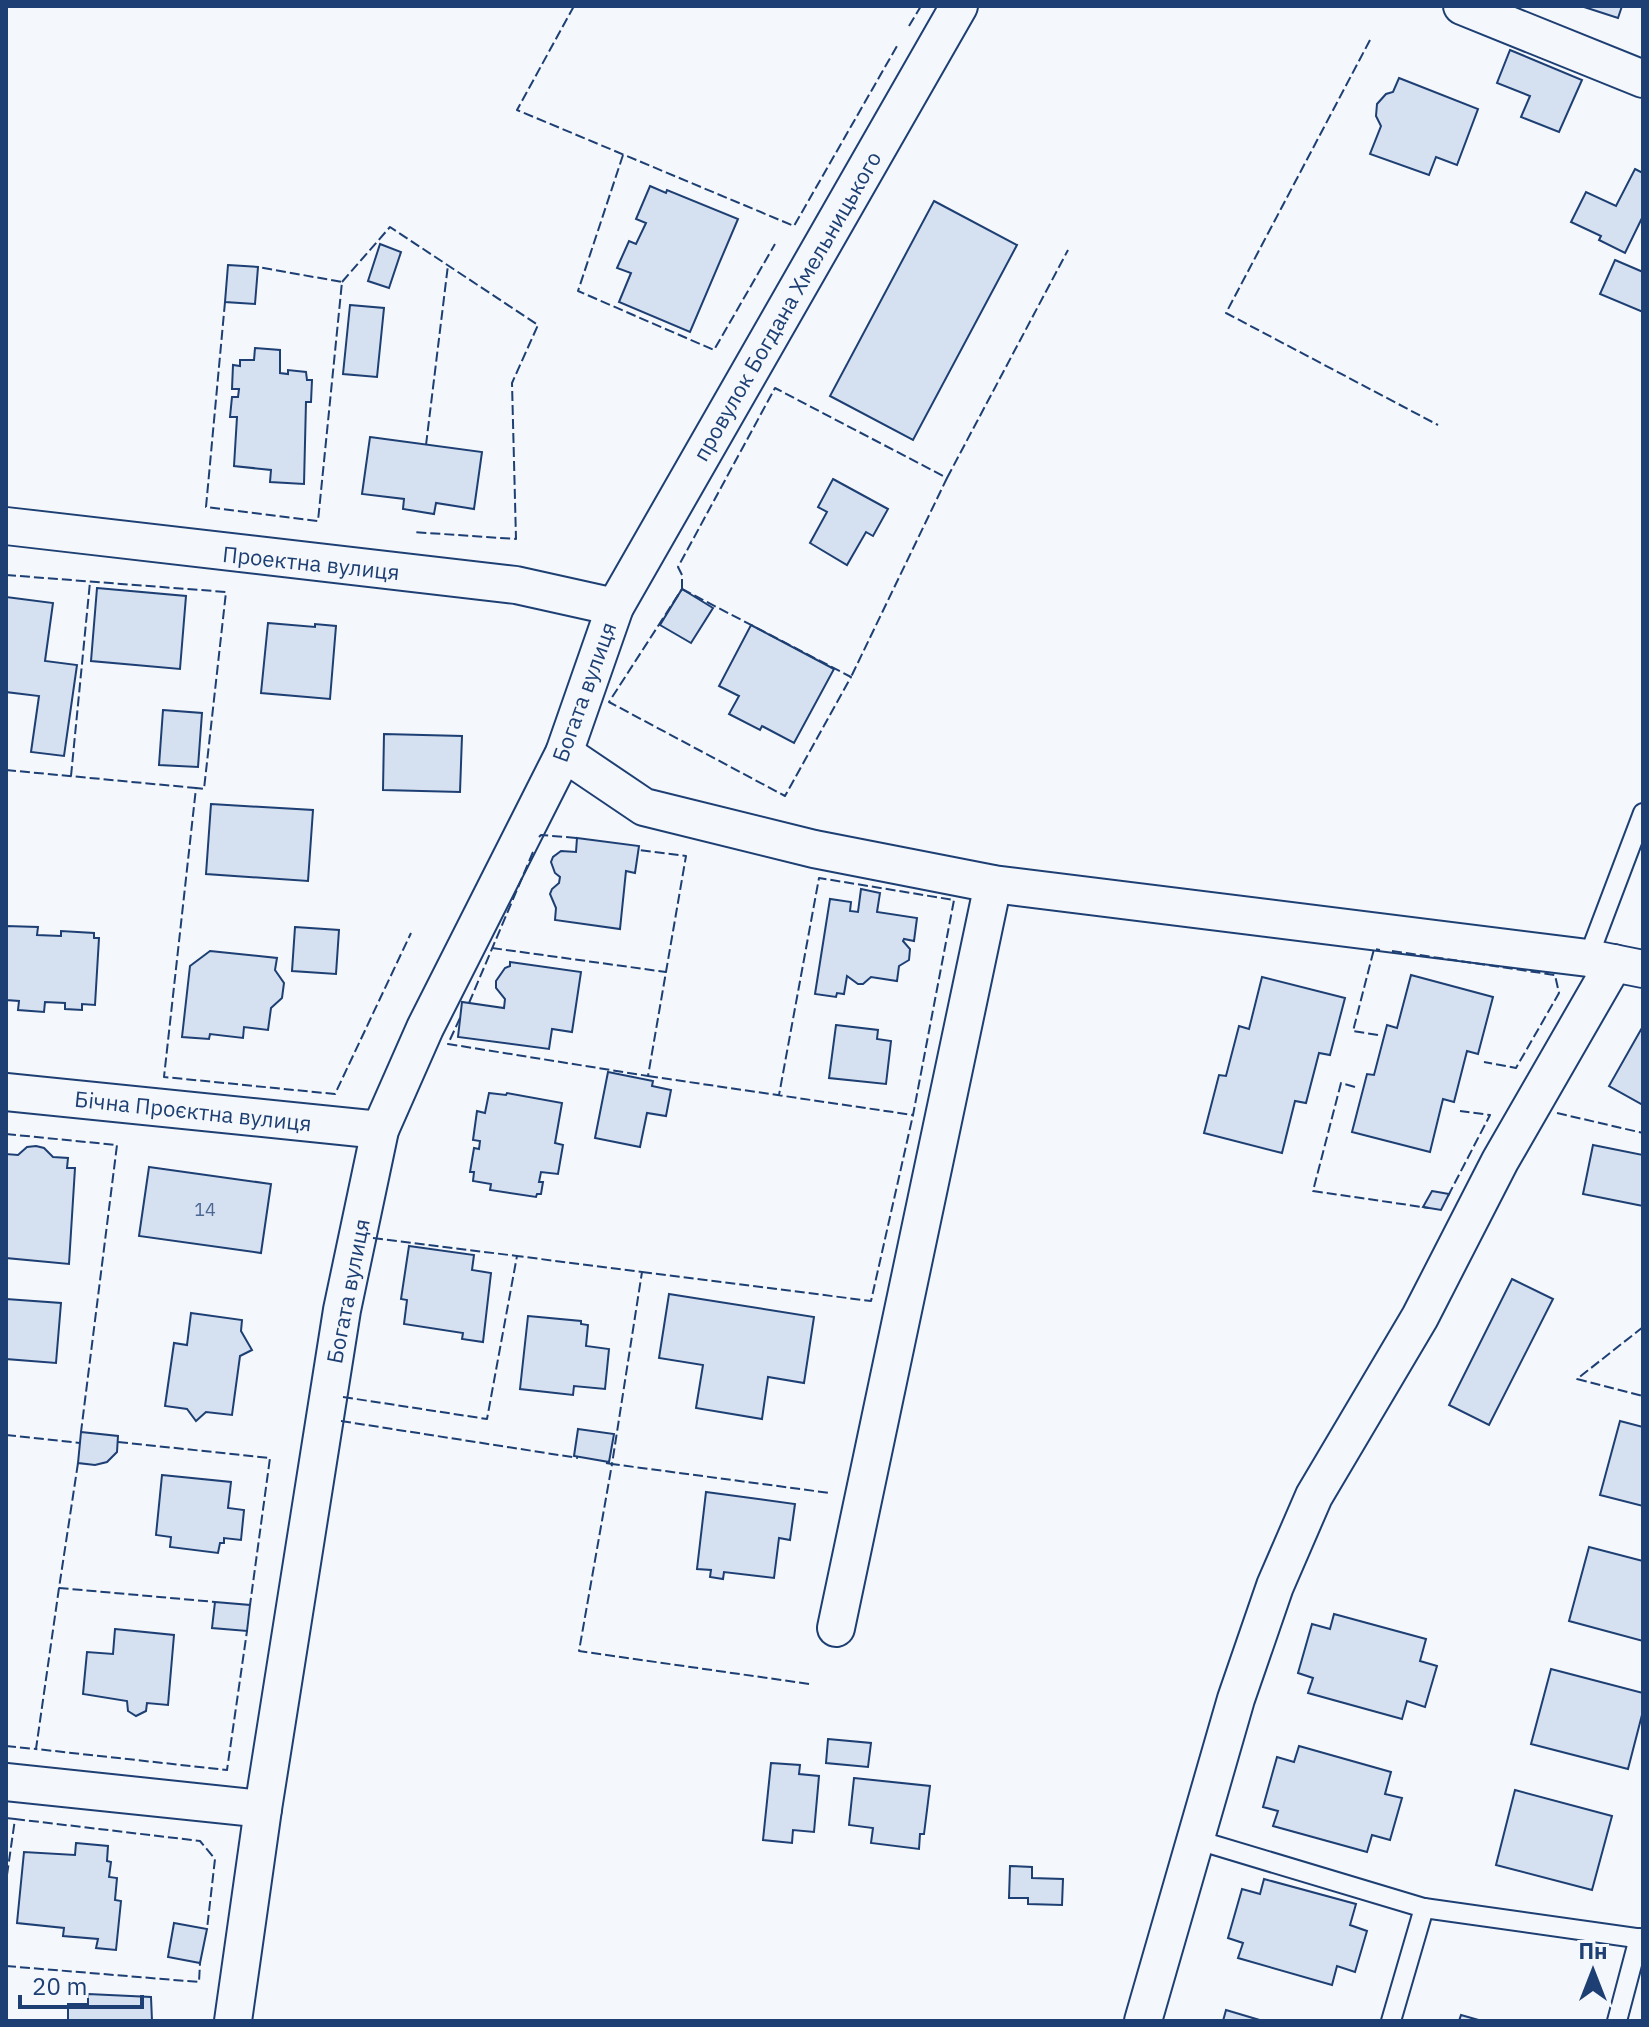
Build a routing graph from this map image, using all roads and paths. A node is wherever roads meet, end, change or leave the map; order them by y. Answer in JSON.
{"nodes":[{"id":1,"x":959,"y":6,"type":"edge"},
{"id":2,"x":1462,"y":6,"type":"edge"},
{"id":3,"x":1643,"y":79,"type":"edge"},
{"id":4,"x":6,"y":526,"type":"edge"},
{"id":5,"x":615,"y":607,"type":"junction"},
{"id":6,"x":564,"y":753,"type":"junction"},
{"id":7,"x":1643,"y":813,"type":"edge"},
{"id":8,"x":993,"y":884,"type":"junction"},
{"id":9,"x":1615,"y":963,"type":"edge"},
{"id":10,"x":6,"y":1092,"type":"edge"},
{"id":11,"x":380,"y":1130,"type":"junction"},
{"id":12,"x":836,"y":1628,"type":"dead end"},
{"id":13,"x":6,"y":1782,"type":"edge"},
{"id":14,"x":263,"y":1809,"type":"junction"},
{"id":15,"x":1194,"y":1839,"type":"junction"},
{"id":16,"x":1424,"y":1908,"type":"junction"},
{"id":17,"x":1641,"y":1938,"type":"edge"},
{"id":18,"x":233,"y":2021,"type":"edge"},
{"id":19,"x":1143,"y":2021,"type":"edge"},
{"id":20,"x":1391,"y":2021,"type":"edge"},
{"id":21,"x":1617,"y":2021,"type":"edge"}],
"edges":[{"from":1,"to":5,"type":"street","name":"провулок Богдана Хмельницького"},
{"from":2,"to":3,"type":"street"},
{"from":4,"to":5,"type":"street","name":"Проектна вулиця"},
{"from":5,"to":6,"type":"street","name":"Богата вулиця"},
{"from":6,"to":8,"type":"street"},
{"from":6,"to":11,"type":"street","name":"Богата вулиця"},
{"from":7,"to":9,"type":"lane"},
{"from":8,"to":9,"type":"street"},
{"from":8,"to":12,"type":"street"},
{"from":9,"to":15,"type":"street"},
{"from":10,"to":11,"type":"street","name":"Бічна Проєктна вулиця"},
{"from":11,"to":14,"type":"street","name":"Богата вулиця"},
{"from":13,"to":14,"type":"street"},
{"from":14,"to":18,"type":"street","name":"Богата вулиця"},
{"from":15,"to":16,"type":"lane"},
{"from":15,"to":19,"type":"street"},
{"from":16,"to":17,"type":"lane"},
{"from":16,"to":20,"type":"lane"},
{"from":17,"to":21,"type":"lane"}]}
